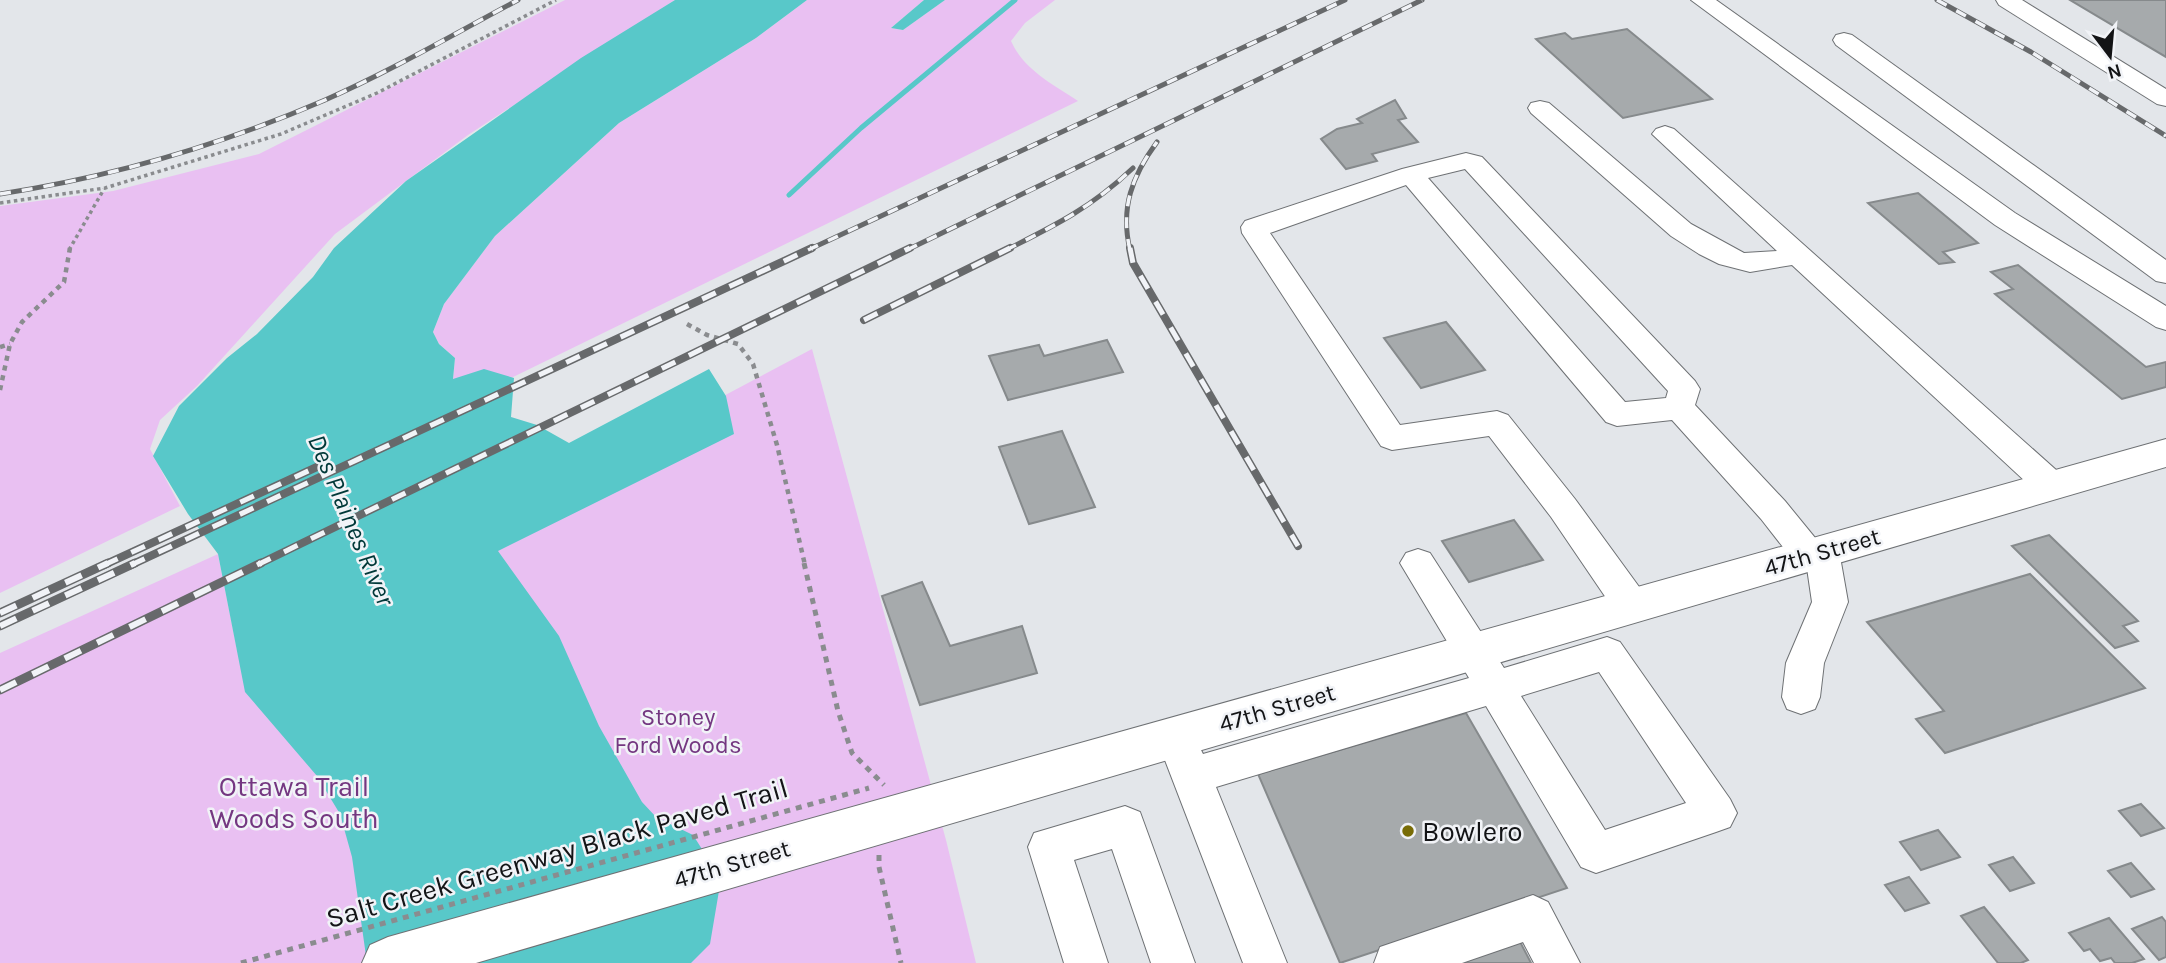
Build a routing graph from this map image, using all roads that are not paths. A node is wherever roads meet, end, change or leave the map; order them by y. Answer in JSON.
{"nodes":[{"id":1,"x":1702,"y":0,"type":"edge"},
{"id":2,"x":2007,"y":0,"type":"edge"},
{"id":3,"x":1844,"y":40,"type":"dead end"},
{"id":4,"x":2166,"y":99,"type":"edge"},
{"id":5,"x":1540,"y":108,"type":"dead end"},
{"id":6,"x":1665,"y":134,"type":"dead end"},
{"id":7,"x":1410,"y":175,"type":"junction"},
{"id":8,"x":1798,"y":255,"type":"junction"},
{"id":9,"x":2166,"y":274,"type":"edge"},
{"id":10,"x":2166,"y":320,"type":"edge"},
{"id":11,"x":1679,"y":408,"type":"junction"},
{"id":12,"x":2163,"y":457,"type":"edge"},
{"id":13,"x":2052,"y":486,"type":"junction"},
{"id":14,"x":1816,"y":553,"type":"junction"},
{"id":15,"x":1418,"y":563,"type":"dead end"},
{"id":16,"x":1632,"y":606,"type":"junction"},
{"id":17,"x":1557,"y":648,"type":"junction"},
{"id":18,"x":1473,"y":652,"type":"junction"},
{"id":19,"x":1495,"y":687,"type":"junction"},
{"id":20,"x":1801,"y":697,"type":"dead end"},
{"id":21,"x":1176,"y":737,"type":"junction"},
{"id":22,"x":1192,"y":775,"type":"junction"},
{"id":23,"x":388,"y":963,"type":"edge"},
{"id":24,"x":1086,"y":963,"type":"edge"},
{"id":25,"x":1173,"y":963,"type":"edge"},
{"id":26,"x":1265,"y":963,"type":"edge"},
{"id":27,"x":1396,"y":963,"type":"edge"},
{"id":28,"x":1558,"y":963,"type":"edge"}],
"edges":[{"from":1,"to":10,"type":"lane"},
{"from":2,"to":4,"type":"lane"},
{"from":3,"to":9,"type":"lane"},
{"from":5,"to":8,"type":"lane"},
{"from":6,"to":8,"type":"lane"},
{"from":7,"to":11,"type":"lane"},
{"from":7,"to":11,"type":"lane"},
{"from":7,"to":16,"type":"lane"},
{"from":8,"to":13,"type":"lane"},
{"from":11,"to":14,"type":"lane"},
{"from":12,"to":13,"type":"main road","name":"47th Street"},
{"from":13,"to":14,"type":"main road","name":"47th Street"},
{"from":14,"to":16,"type":"main road","name":"47th Street"},
{"from":14,"to":20,"type":"lane"},
{"from":15,"to":18,"type":"lane"},
{"from":16,"to":17,"type":"main road","name":"47th Street"},
{"from":17,"to":18,"type":"main road","name":"47th Street"},
{"from":17,"to":19,"type":"lane"},
{"from":17,"to":19,"type":"lane"},
{"from":18,"to":19,"type":"lane"},
{"from":18,"to":21,"type":"main road","name":"47th Street"},
{"from":19,"to":22,"type":"lane"},
{"from":21,"to":22,"type":"lane"},
{"from":21,"to":23,"type":"main road","name":"47th Street"},
{"from":22,"to":26,"type":"lane"},
{"from":24,"to":25,"type":"lane"},
{"from":27,"to":28,"type":"lane"}]}
